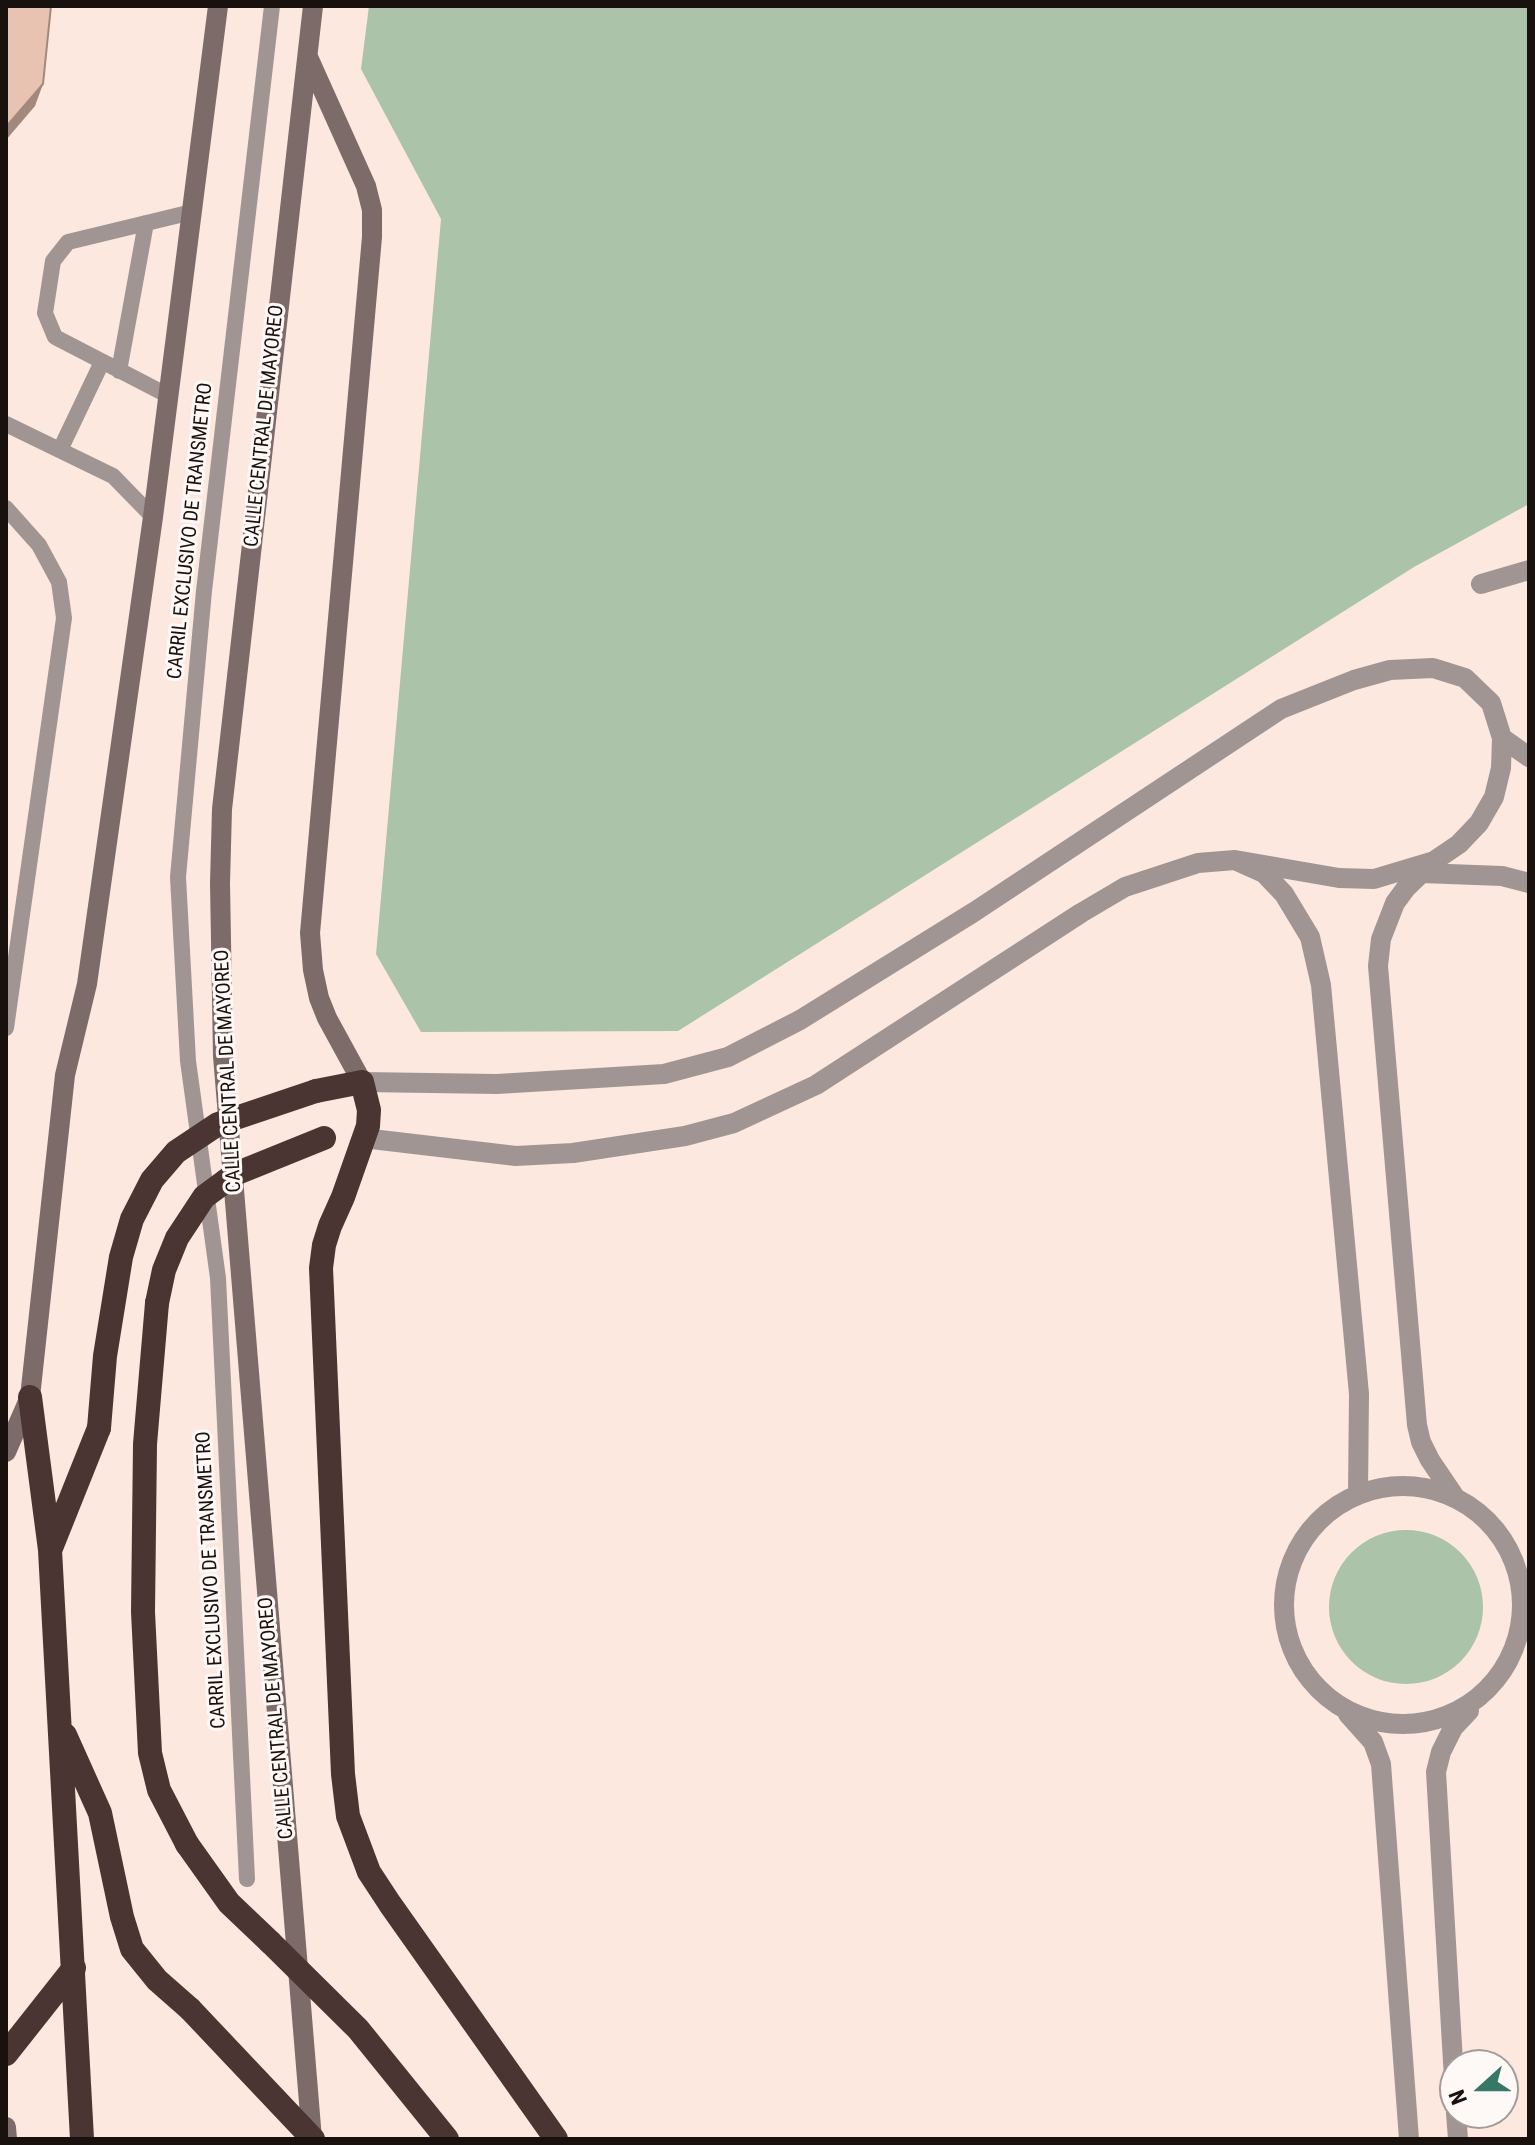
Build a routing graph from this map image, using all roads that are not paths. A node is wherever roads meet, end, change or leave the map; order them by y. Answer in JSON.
{"nodes":[{"id":1,"x":218,"y":6,"type":"edge"},
{"id":2,"x":272,"y":6,"type":"edge"},
{"id":3,"x":313,"y":6,"type":"edge"},
{"id":4,"x":307,"y":54,"type":"junction"},
{"id":5,"x":192,"y":212,"type":"junction"},
{"id":6,"x":146,"y":223,"type":"junction"},
{"id":7,"x":102,"y":362,"type":"junction"},
{"id":8,"x":119,"y":371,"type":"junction"},
{"id":9,"x":169,"y":396,"type":"junction"},
{"id":10,"x":6,"y":424,"type":"edge"},
{"id":11,"x":60,"y":450,"type":"junction"},
{"id":12,"x":6,"y":508,"type":"edge"},
{"id":13,"x":153,"y":517,"type":"junction"},
{"id":14,"x":1529,"y":570,"type":"edge"},
{"id":15,"x":1481,"y":584,"type":"dead end"},
{"id":16,"x":1502,"y":738,"type":"junction"},
{"id":17,"x":1529,"y":757,"type":"edge"},
{"id":18,"x":1235,"y":860,"type":"junction"},
{"id":19,"x":1428,"y":867,"type":"junction"},
{"id":20,"x":1529,"y":883,"type":"edge"},
{"id":21,"x":6,"y":1028,"type":"edge"},
{"id":22,"x":362,"y":1082,"type":"junction"},
{"id":23,"x":363,"y":1138,"type":"junction"},
{"id":24,"x":30,"y":1397,"type":"junction"},
{"id":25,"x":6,"y":1452,"type":"edge"},
{"id":26,"x":1358,"y":1493,"type":"junction"},
{"id":27,"x":1455,"y":1497,"type":"junction"},
{"id":28,"x":50,"y":1550,"type":"junction"},
{"id":29,"x":1485,"y":1694,"type":"junction"},
{"id":30,"x":1346,"y":1711,"type":"junction"},
{"id":31,"x":58,"y":1720,"type":"junction"},
{"id":32,"x":247,"y":1879,"type":"dead end"},
{"id":33,"x":297,"y":1967,"type":"junction"},
{"id":34,"x":74,"y":1968,"type":"junction"},
{"id":35,"x":1452,"y":2049,"type":"edge"},
{"id":36,"x":6,"y":2054,"type":"edge"},
{"id":37,"x":6,"y":2127,"type":"edge"},
{"id":38,"x":7,"y":2139,"type":"edge"},
{"id":39,"x":82,"y":2139,"type":"edge"},
{"id":40,"x":313,"y":2139,"type":"edge"},
{"id":41,"x":447,"y":2139,"type":"edge"},
{"id":42,"x":556,"y":2139,"type":"edge"},
{"id":43,"x":1409,"y":2139,"type":"edge"}],
"edges":[{"from":1,"to":5,"type":"main road"},
{"from":2,"to":32,"type":"lane","name":"CARRIL EXCLUSIVO DE TRANSMETRO"},
{"from":3,"to":4,"type":"main road","name":"CALLE CENTRAL DE MAYOREO"},
{"from":4,"to":22,"type":"main road"},
{"from":4,"to":33,"type":"main road","name":"CALLE CENTRAL DE MAYOREO"},
{"from":5,"to":6,"type":"lane"},
{"from":5,"to":9,"type":"main road"},
{"from":6,"to":7,"type":"lane"},
{"from":6,"to":8,"type":"lane"},
{"from":7,"to":8,"type":"lane"},
{"from":7,"to":11,"type":"lane"},
{"from":8,"to":9,"type":"lane"},
{"from":9,"to":13,"type":"main road"},
{"from":10,"to":11,"type":"lane"},
{"from":11,"to":13,"type":"lane"},
{"from":12,"to":21,"type":"lane"},
{"from":13,"to":24,"type":"main road"},
{"from":14,"to":15,"type":"street"},
{"from":16,"to":17,"type":"street"},
{"from":16,"to":19,"type":"street"},
{"from":16,"to":22,"type":"street"},
{"from":18,"to":19,"type":"street"},
{"from":18,"to":23,"type":"street"},
{"from":18,"to":26,"type":"street"},
{"from":19,"to":20,"type":"street"},
{"from":19,"to":27,"type":"street"},
{"from":22,"to":23,"type":"highway"},
{"from":22,"to":28,"type":"highway","bridge":true},
{"from":23,"to":33,"type":"highway","bridge":true},
{"from":23,"to":42,"type":"highway"},
{"from":24,"to":25,"type":"main road"},
{"from":24,"to":28,"type":"highway"},
{"from":26,"to":27,"type":"street"},
{"from":26,"to":30,"type":"street"},
{"from":27,"to":29,"type":"street"},
{"from":28,"to":31,"type":"highway"},
{"from":29,"to":30,"type":"street"},
{"from":29,"to":35,"type":"street"},
{"from":30,"to":43,"type":"street"},
{"from":31,"to":34,"type":"highway"},
{"from":31,"to":40,"type":"highway","bridge":true},
{"from":33,"to":40,"type":"main road","name":"CALLE CENTRAL DE MAYOREO"},
{"from":33,"to":41,"type":"highway"},
{"from":34,"to":36,"type":"highway"},
{"from":34,"to":39,"type":"highway"},
{"from":37,"to":38,"type":"main road"}]}
